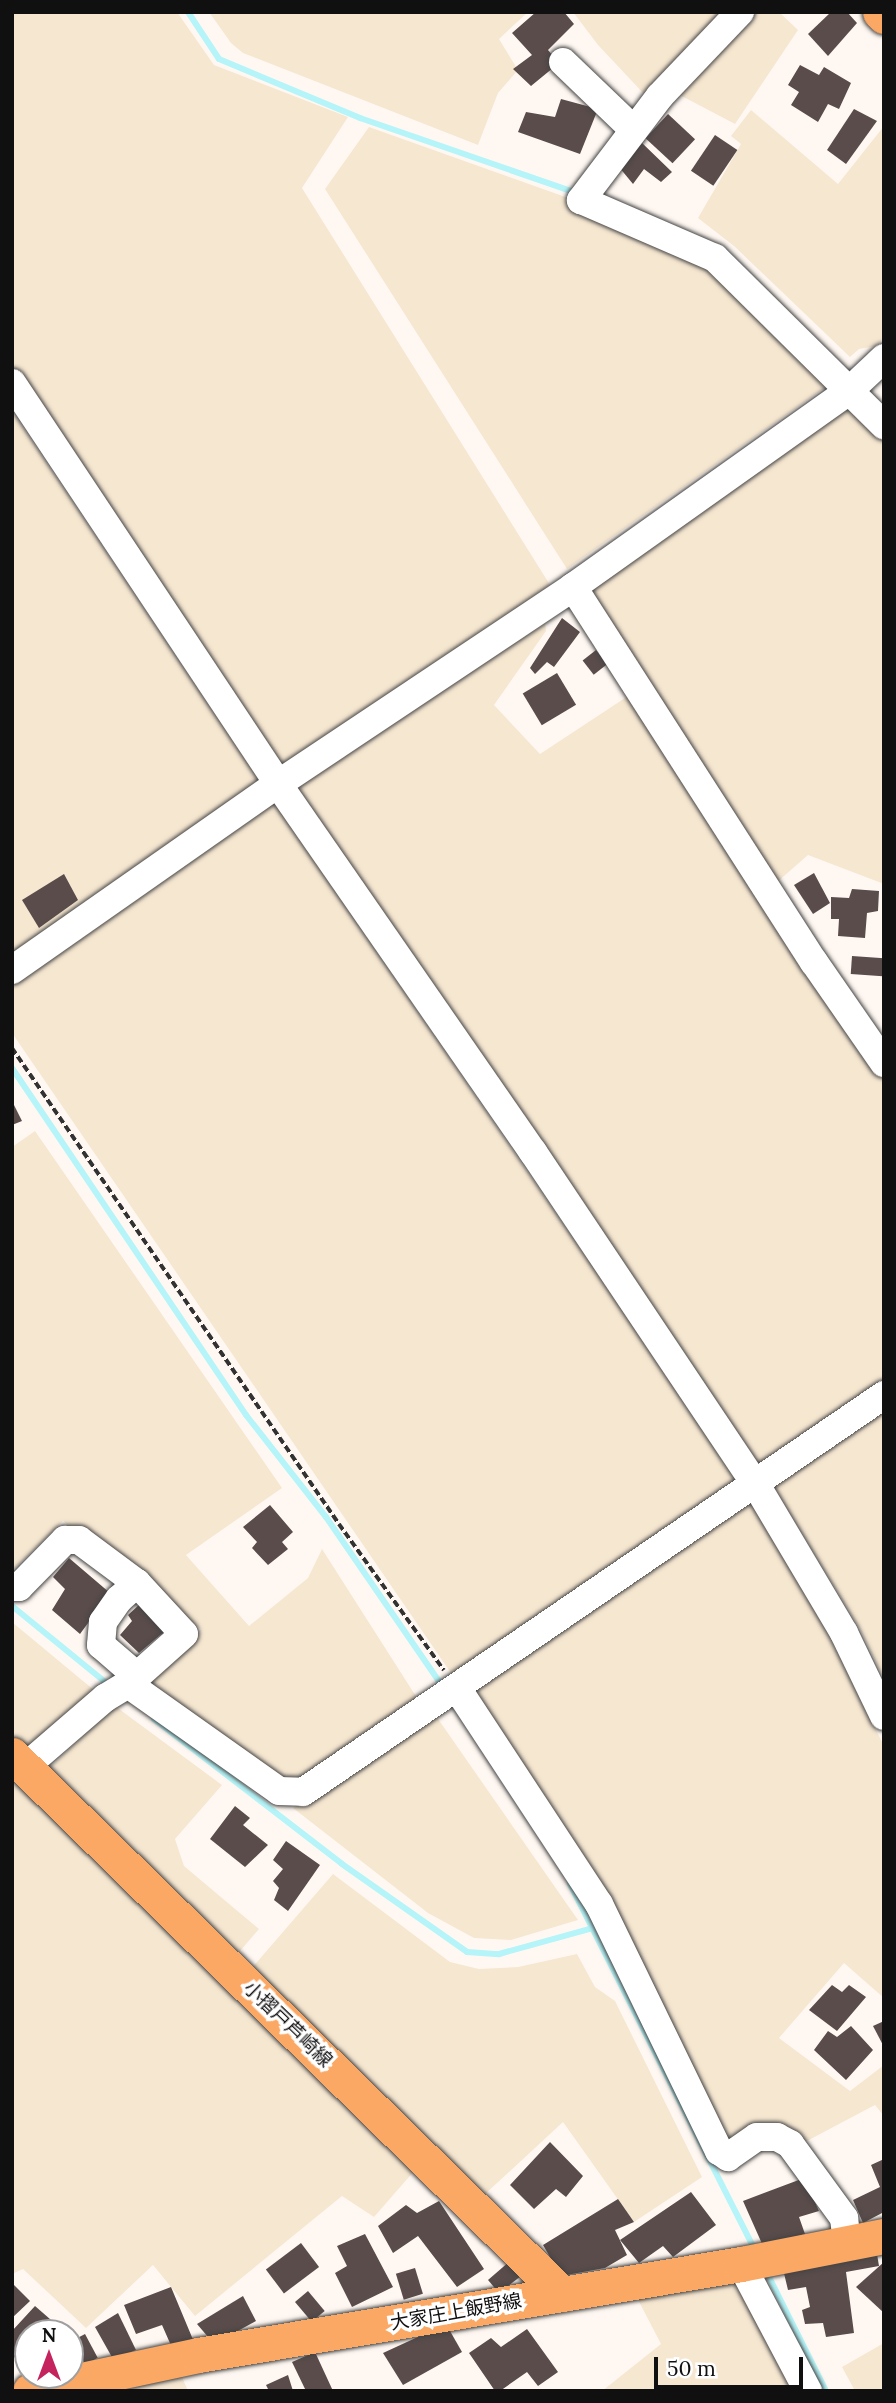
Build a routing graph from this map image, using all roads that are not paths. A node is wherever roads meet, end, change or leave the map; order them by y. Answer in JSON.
{"nodes":[{"id":1,"x":740,"y":12,"type":"edge"},
{"id":2,"x":880,"y":12,"type":"edge"},
{"id":3,"x":884,"y":16,"type":"edge"},
{"id":4,"x":563,"y":62,"type":"dead end"},
{"id":5,"x":634,"y":130,"type":"junction"},
{"id":6,"x":884,"y":358,"type":"edge"},
{"id":7,"x":12,"y":383,"type":"edge"},
{"id":8,"x":849,"y":391,"type":"junction"},
{"id":9,"x":884,"y":425,"type":"edge"},
{"id":10,"x":573,"y":587,"type":"junction"},
{"id":11,"x":278,"y":784,"type":"junction"},
{"id":12,"x":12,"y":970,"type":"edge"},
{"id":13,"x":884,"y":1063,"type":"edge"},
{"id":14,"x":884,"y":1395,"type":"edge"},
{"id":15,"x":755,"y":1483,"type":"junction"},
{"id":16,"x":137,"y":1583,"type":"junction"},
{"id":17,"x":12,"y":1587,"type":"edge"},
{"id":18,"x":133,"y":1680,"type":"junction"},
{"id":19,"x":457,"y":1688,"type":"junction"},
{"id":20,"x":884,"y":1716,"type":"edge"},
{"id":21,"x":19,"y":1761,"type":"edge"},
{"id":22,"x":884,"y":2236,"type":"edge"},
{"id":23,"x":847,"y":2243,"type":"junction"},
{"id":24,"x":741,"y":2264,"type":"junction"},
{"id":25,"x":562,"y":2294,"type":"junction"},
{"id":26,"x":30,"y":2391,"type":"edge"},
{"id":27,"x":808,"y":2391,"type":"edge"}],
"edges":[{"from":1,"to":5,"type":"street"},
{"from":2,"to":3,"type":"main road"},
{"from":4,"to":5,"type":"street"},
{"from":5,"to":8,"type":"street"},
{"from":6,"to":8,"type":"street"},
{"from":7,"to":11,"type":"street"},
{"from":8,"to":9,"type":"street"},
{"from":8,"to":10,"type":"street"},
{"from":10,"to":11,"type":"street"},
{"from":10,"to":13,"type":"street"},
{"from":11,"to":12,"type":"street"},
{"from":11,"to":15,"type":"street"},
{"from":14,"to":15,"type":"street"},
{"from":15,"to":19,"type":"street"},
{"from":15,"to":20,"type":"street"},
{"from":16,"to":17,"type":"street"},
{"from":16,"to":18,"type":"street"},
{"from":16,"to":18,"type":"street"},
{"from":18,"to":19,"type":"street"},
{"from":18,"to":21,"type":"street"},
{"from":19,"to":23,"type":"street"},
{"from":21,"to":25,"type":"main road","name":"小摺戸芦崎線"},
{"from":22,"to":23,"type":"main road","name":"大家庄上飯野線"},
{"from":23,"to":24,"type":"main road","name":"大家庄上飯野線"},
{"from":24,"to":25,"type":"main road","name":"大家庄上飯野線"},
{"from":24,"to":27,"type":"street"},
{"from":25,"to":26,"type":"main road","name":"大家庄上飯野線"}]}
